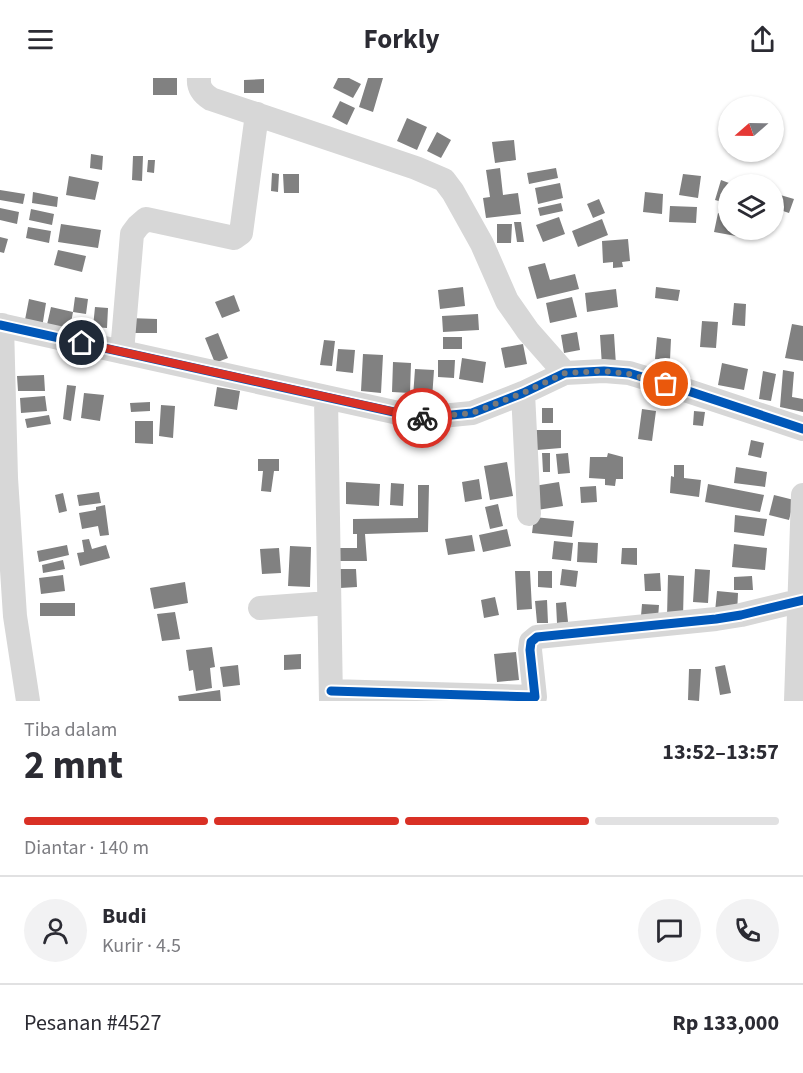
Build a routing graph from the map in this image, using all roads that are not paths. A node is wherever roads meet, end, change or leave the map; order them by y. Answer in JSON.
{"nodes":[{"id":1,"x":199,"y":78,"type":"edge"},
{"id":2,"x":257,"y":114,"type":"junction"},
{"id":3,"x":1,"y":325,"type":"edge"},
{"id":4,"x":122,"y":352,"type":"junction"},
{"id":5,"x":565,"y":373,"type":"junction"},
{"id":6,"x":523,"y":393,"type":"junction"},
{"id":7,"x":326,"y":398,"type":"junction"},
{"id":8,"x":803,"y":429,"type":"edge"},
{"id":9,"x":803,"y":495,"type":"edge"},
{"id":10,"x":529,"y":514,"type":"dead end"},
{"id":11,"x":802,"y":600,"type":"edge"},
{"id":12,"x":329,"y":603,"type":"junction"},
{"id":13,"x":260,"y":608,"type":"dead end"},
{"id":14,"x":331,"y":696,"type":"edge"},
{"id":15,"x":536,"y":699,"type":"edge"},
{"id":16,"x":28,"y":701,"type":"edge"},
{"id":17,"x":796,"y":701,"type":"edge"}],
"edges":[{"from":1,"to":2,"type":"street"},
{"from":2,"to":4,"type":"street"},
{"from":2,"to":5,"type":"street"},
{"from":3,"to":4,"type":"street"},
{"from":3,"to":16,"type":"street"},
{"from":4,"to":7,"type":"street"},
{"from":5,"to":6,"type":"street"},
{"from":5,"to":8,"type":"street"},
{"from":6,"to":7,"type":"street"},
{"from":6,"to":10,"type":"street"},
{"from":7,"to":12,"type":"street"},
{"from":9,"to":11,"type":"street"},
{"from":11,"to":15,"type":"street"},
{"from":11,"to":17,"type":"street"},
{"from":12,"to":13,"type":"street"},
{"from":12,"to":14,"type":"street"},
{"from":14,"to":15,"type":"street"}]}
